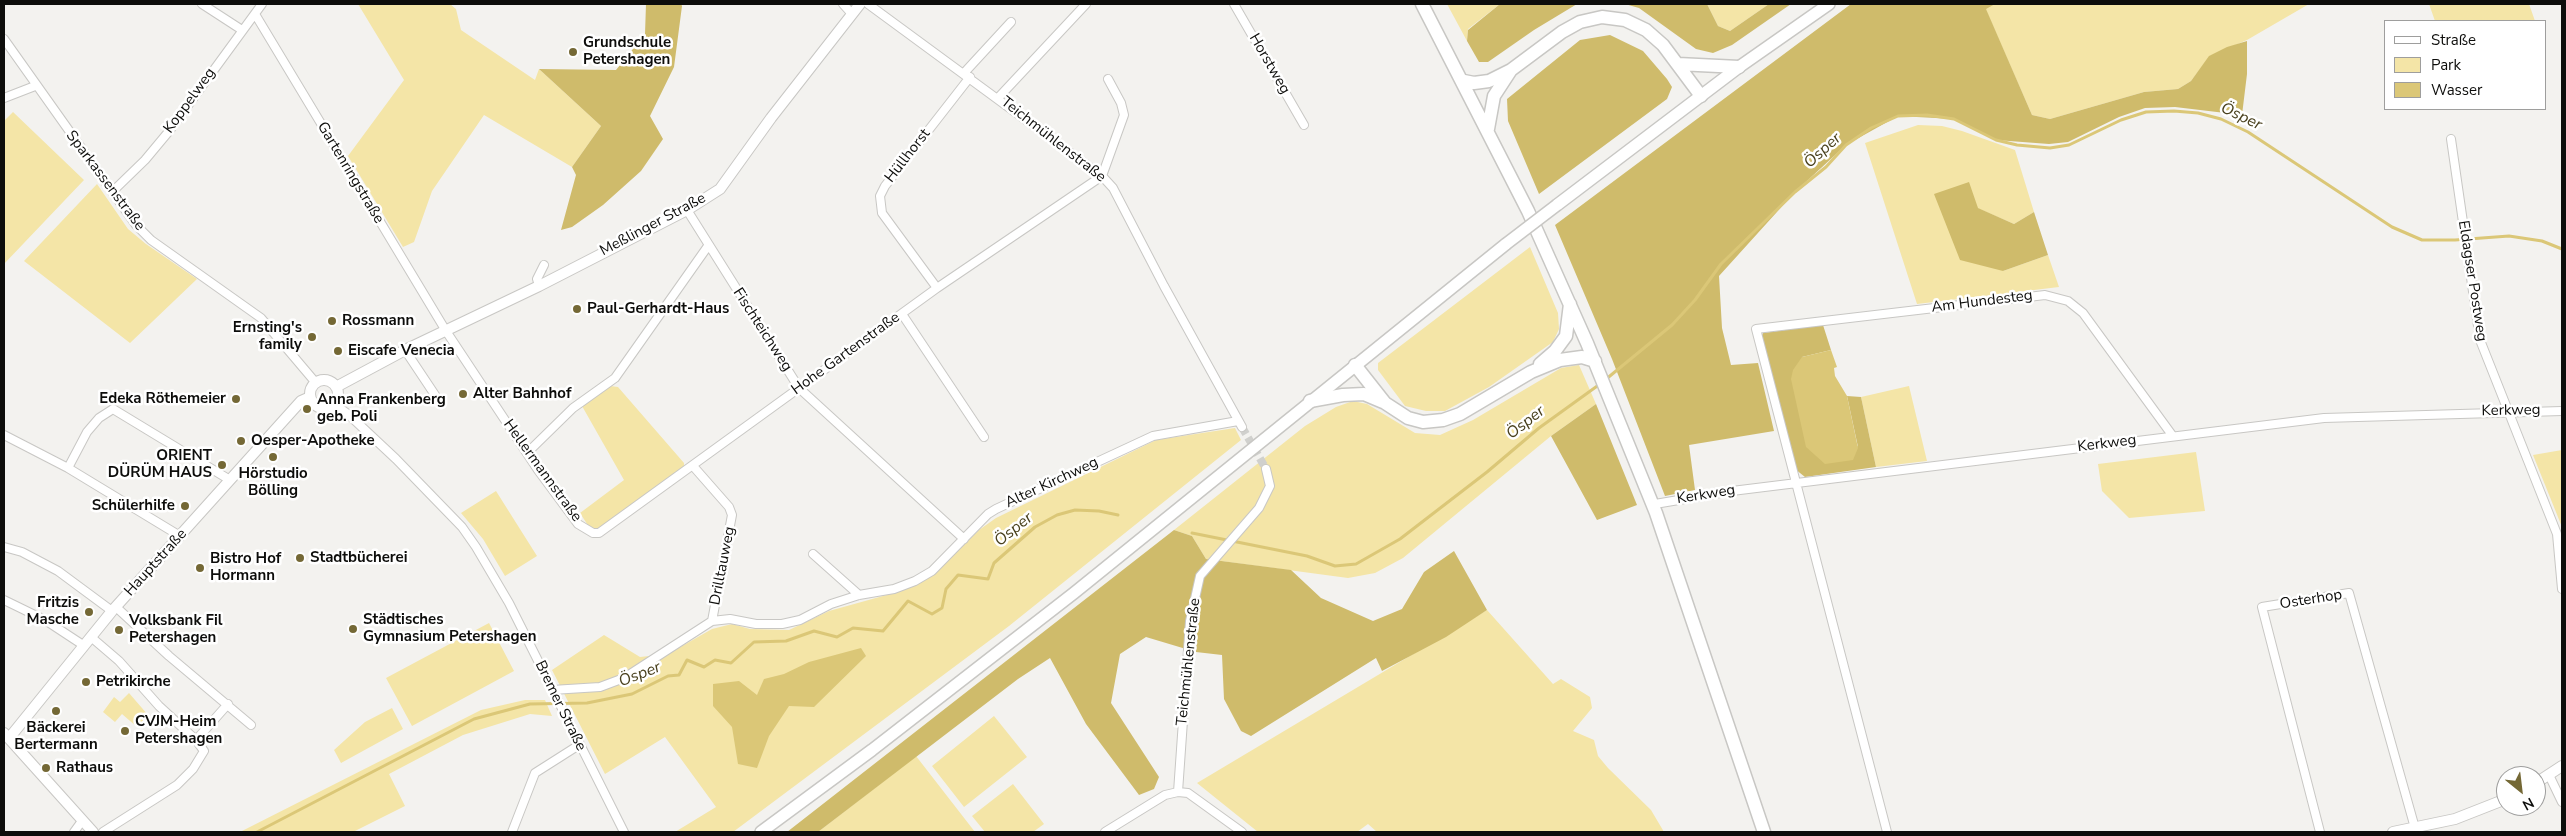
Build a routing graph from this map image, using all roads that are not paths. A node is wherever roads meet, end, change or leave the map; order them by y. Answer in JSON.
{"nodes":[{"id":1,"x":202,"y":4,"type":"edge"},
{"id":2,"x":262,"y":4,"type":"edge"},
{"id":3,"x":843,"y":4,"type":"edge"},
{"id":4,"x":860,"y":4,"type":"edge"},
{"id":5,"x":868,"y":4,"type":"edge"},
{"id":6,"x":1086,"y":4,"type":"edge"},
{"id":7,"x":1234,"y":4,"type":"edge"},
{"id":8,"x":1422,"y":4,"type":"edge"},
{"id":9,"x":1829,"y":4,"type":"edge"},
{"id":10,"x":255,"y":14,"type":"junction"},
{"id":11,"x":852,"y":14,"type":"junction"},
{"id":12,"x":1011,"y":22,"type":"dead end"},
{"id":13,"x":242,"y":30,"type":"junction"},
{"id":14,"x":4,"y":39,"type":"edge"},
{"id":15,"x":1678,"y":64,"type":"junction"},
{"id":16,"x":1740,"y":67,"type":"junction"},
{"id":17,"x":1512,"y":70,"type":"junction"},
{"id":18,"x":967,"y":75,"type":"junction"},
{"id":19,"x":1108,"y":79,"type":"dead end"},
{"id":20,"x":1464,"y":81,"type":"junction"},
{"id":21,"x":35,"y":86,"type":"junction"},
{"id":22,"x":1701,"y":96,"type":"junction"},
{"id":23,"x":4,"y":98,"type":"edge"},
{"id":24,"x":998,"y":98,"type":"junction"},
{"id":25,"x":1304,"y":125,"type":"dead end"},
{"id":26,"x":1488,"y":129,"type":"junction"},
{"id":27,"x":2451,"y":139,"type":"dead end"},
{"id":28,"x":1102,"y":176,"type":"junction"},
{"id":29,"x":112,"y":192,"type":"junction"},
{"id":30,"x":687,"y":210,"type":"junction"},
{"id":31,"x":708,"y":246,"type":"junction"},
{"id":32,"x":544,"y":265,"type":"dead end"},
{"id":33,"x":539,"y":286,"type":"junction"},
{"id":34,"x":937,"y":288,"type":"junction"},
{"id":35,"x":1570,"y":304,"type":"junction"},
{"id":36,"x":902,"y":314,"type":"junction"},
{"id":37,"x":446,"y":331,"type":"junction"},
{"id":38,"x":405,"y":350,"type":"junction"},
{"id":39,"x":1596,"y":364,"type":"junction"},
{"id":40,"x":1355,"y":365,"type":"junction"},
{"id":41,"x":1531,"y":372,"type":"junction"},
{"id":42,"x":316,"y":383,"type":"junction"},
{"id":43,"x":336,"y":387,"type":"junction"},
{"id":44,"x":799,"y":388,"type":"junction"},
{"id":45,"x":310,"y":398,"type":"junction"},
{"id":46,"x":439,"y":401,"type":"dead end"},
{"id":47,"x":1310,"y":401,"type":"junction"},
{"id":48,"x":1384,"y":403,"type":"junction"},
{"id":49,"x":334,"y":404,"type":"junction"},
{"id":50,"x":2562,"y":410,"type":"edge"},
{"id":51,"x":2506,"y":411,"type":"junction"},
{"id":52,"x":1240,"y":424,"type":"joint"},
{"id":53,"x":4,"y":435,"type":"edge"},
{"id":54,"x":2172,"y":435,"type":"junction"},
{"id":55,"x":984,"y":437,"type":"dead end"},
{"id":56,"x":527,"y":453,"type":"junction"},
{"id":57,"x":692,"y":466,"type":"junction"},
{"id":58,"x":68,"y":468,"type":"junction"},
{"id":59,"x":1266,"y":468,"type":"tunnel mouth"},
{"id":60,"x":230,"y":480,"type":"junction"},
{"id":61,"x":1795,"y":484,"type":"junction"},
{"id":62,"x":1654,"y":504,"type":"junction"},
{"id":63,"x":593,"y":533,"type":"joint"},
{"id":64,"x":180,"y":536,"type":"junction"},
{"id":65,"x":964,"y":539,"type":"junction"},
{"id":66,"x":4,"y":547,"type":"edge"},
{"id":67,"x":813,"y":554,"type":"dead end"},
{"id":68,"x":2562,"y":589,"type":"edge"},
{"id":69,"x":859,"y":595,"type":"junction"},
{"id":70,"x":4,"y":600,"type":"edge"},
{"id":71,"x":114,"y":609,"type":"junction"},
{"id":72,"x":712,"y":621,"type":"junction"},
{"id":73,"x":91,"y":637,"type":"junction"},
{"id":74,"x":83,"y":645,"type":"junction"},
{"id":75,"x":554,"y":693,"type":"junction"},
{"id":76,"x":228,"y":704,"type":"junction"},
{"id":77,"x":251,"y":725,"type":"dead end"},
{"id":78,"x":6,"y":736,"type":"edge"},
{"id":79,"x":196,"y":740,"type":"junction"},
{"id":80,"x":579,"y":745,"type":"junction"},
{"id":81,"x":2562,"y":766,"type":"edge"},
{"id":82,"x":2549,"y":775,"type":"junction"},
{"id":83,"x":2546,"y":777,"type":"edge"},
{"id":84,"x":1178,"y":792,"type":"junction"},
{"id":85,"x":2562,"y":802,"type":"edge"},
{"id":86,"x":2496,"y":803,"type":"edge"},
{"id":87,"x":82,"y":821,"type":"junction"},
{"id":88,"x":2415,"y":828,"type":"junction"},
{"id":89,"x":74,"y":832,"type":"edge"},
{"id":90,"x":93,"y":832,"type":"edge"},
{"id":91,"x":103,"y":832,"type":"edge"},
{"id":92,"x":512,"y":832,"type":"edge"},
{"id":93,"x":624,"y":832,"type":"edge"},
{"id":94,"x":761,"y":832,"type":"edge"},
{"id":95,"x":1105,"y":832,"type":"edge"},
{"id":96,"x":1242,"y":832,"type":"edge"},
{"id":97,"x":1764,"y":832,"type":"edge"},
{"id":98,"x":1887,"y":832,"type":"edge"},
{"id":99,"x":2320,"y":832,"type":"edge"},
{"id":100,"x":2393,"y":832,"type":"edge"}],
"edges":[{"from":1,"to":13,"type":"street"},
{"from":2,"to":10,"type":"street","name":"Koppelweg"},
{"from":3,"to":11,"type":"street"},
{"from":4,"to":11,"type":"street","name":"Meßlinger Straße"},
{"from":5,"to":18,"type":"street","name":"Teichmühlenstraße"},
{"from":6,"to":24,"type":"street"},
{"from":7,"to":25,"type":"street","name":"Horstweg"},
{"from":8,"to":20,"type":"main road"},
{"from":9,"to":16,"type":"main road"},
{"from":10,"to":13,"type":"street","name":"Koppelweg"},
{"from":10,"to":37,"type":"street","name":"Gartenringstraße"},
{"from":11,"to":30,"type":"street","name":"Meßlinger Straße"},
{"from":12,"to":18,"type":"street","name":"Hüllhorst"},
{"from":13,"to":29,"type":"street","name":"Koppelweg"},
{"from":14,"to":21,"type":"street","name":"Sparkassenstraße"},
{"from":15,"to":16,"type":"main road"},
{"from":15,"to":17,"type":"main road"},
{"from":15,"to":22,"type":"main road"},
{"from":16,"to":22,"type":"main road"},
{"from":17,"to":20,"type":"main road"},
{"from":17,"to":26,"type":"main road"},
{"from":18,"to":24,"type":"street","name":"Teichmühlenstraße"},
{"from":18,"to":34,"type":"street","name":"Hüllhorst"},
{"from":19,"to":28,"type":"street"},
{"from":20,"to":26,"type":"main road"},
{"from":21,"to":23,"type":"street"},
{"from":21,"to":29,"type":"street","name":"Sparkassenstraße"},
{"from":22,"to":40,"type":"main road","bridge":true},
{"from":24,"to":28,"type":"street","name":"Teichmühlenstraße"},
{"from":26,"to":35,"type":"main road"},
{"from":27,"to":51,"type":"street","name":"Eldagser Postweg"},
{"from":28,"to":34,"type":"street","name":"Hohe Gartenstraße"},
{"from":28,"to":52,"type":"street","name":"Teichmühlenstraße"},
{"from":29,"to":42,"type":"street","name":"Sparkassenstraße"},
{"from":30,"to":31,"type":"street","name":"Fischteichweg"},
{"from":30,"to":33,"type":"street","name":"Meßlinger Straße"},
{"from":31,"to":44,"type":"street","name":"Fischteichweg"},
{"from":31,"to":56,"type":"street"},
{"from":32,"to":33,"type":"street"},
{"from":33,"to":37,"type":"street","name":"Meßlinger Straße"},
{"from":34,"to":36,"type":"street","name":"Hohe Gartenstraße"},
{"from":35,"to":39,"type":"main road"},
{"from":35,"to":41,"type":"main road"},
{"from":36,"to":44,"type":"street","name":"Hohe Gartenstraße"},
{"from":36,"to":55,"type":"street"},
{"from":37,"to":38,"type":"street","name":"Meßlinger Straße"},
{"from":37,"to":56,"type":"street","name":"Hellermannstraße"},
{"from":38,"to":43,"type":"street"},
{"from":38,"to":46,"type":"street"},
{"from":39,"to":41,"type":"main road"},
{"from":39,"to":62,"type":"main road"},
{"from":40,"to":47,"type":"main road"},
{"from":40,"to":48,"type":"main road"},
{"from":41,"to":48,"type":"main road"},
{"from":42,"to":43,"type":"street"},
{"from":42,"to":45,"type":"street"},
{"from":43,"to":49,"type":"street"},
{"from":44,"to":57,"type":"street","name":"Hohe Gartenstraße"},
{"from":44,"to":65,"type":"street","name":"Fischteichweg"},
{"from":45,"to":49,"type":"street"},
{"from":45,"to":60,"type":"street","name":"Hauptstraße"},
{"from":47,"to":48,"type":"main road"},
{"from":47,"to":94,"type":"main road"},
{"from":49,"to":75,"type":"street","name":"Bremer Straße"},
{"from":50,"to":51,"type":"street","name":"Kerkweg"},
{"from":51,"to":54,"type":"street","name":"Kerkweg"},
{"from":51,"to":68,"type":"street","name":"Eldagser Postweg"},
{"from":52,"to":65,"type":"street","name":"Alter Kirchweg"},
{"from":53,"to":58,"type":"street"},
{"from":54,"to":61,"type":"street","name":"Kerkweg"},
{"from":54,"to":61,"type":"street","name":"Am Hundesteg"},
{"from":56,"to":63,"type":"street","name":"Hellermannstraße"},
{"from":57,"to":63,"type":"street","name":"Hohe Gartenstraße"},
{"from":57,"to":72,"type":"street","name":"Drilltauweg"},
{"from":58,"to":60,"type":"street"},
{"from":58,"to":64,"type":"street"},
{"from":59,"to":84,"type":"street","name":"Teichmühlenstraße"},
{"from":60,"to":64,"type":"street","name":"Hauptstraße"},
{"from":61,"to":62,"type":"street","name":"Kerkweg"},
{"from":61,"to":98,"type":"street"},
{"from":62,"to":97,"type":"main road"},
{"from":64,"to":71,"type":"street","name":"Hauptstraße"},
{"from":65,"to":69,"type":"street","name":"Alter Kirchweg"},
{"from":66,"to":71,"type":"street"},
{"from":67,"to":69,"type":"street"},
{"from":69,"to":72,"type":"street","name":"Alter Kirchweg"},
{"from":70,"to":74,"type":"street"},
{"from":71,"to":73,"type":"street","name":"Hauptstraße"},
{"from":71,"to":76,"type":"street"},
{"from":72,"to":75,"type":"street"},
{"from":73,"to":74,"type":"street","name":"Hauptstraße"},
{"from":73,"to":79,"type":"street"},
{"from":74,"to":78,"type":"street","name":"Hauptstraße"},
{"from":75,"to":80,"type":"street","name":"Bremer Straße"},
{"from":76,"to":77,"type":"street"},
{"from":76,"to":79,"type":"street"},
{"from":78,"to":87,"type":"street"},
{"from":79,"to":91,"type":"street"},
{"from":80,"to":92,"type":"street"},
{"from":80,"to":93,"type":"street","name":"Bremer Straße"},
{"from":81,"to":82,"type":"street"},
{"from":82,"to":83,"type":"street"},
{"from":82,"to":85,"type":"street"},
{"from":84,"to":95,"type":"street"},
{"from":84,"to":96,"type":"street"},
{"from":86,"to":88,"type":"street"},
{"from":87,"to":89,"type":"street"},
{"from":87,"to":90,"type":"street"},
{"from":88,"to":99,"type":"street","name":"Osterhop"},
{"from":88,"to":100,"type":"street"}]}
